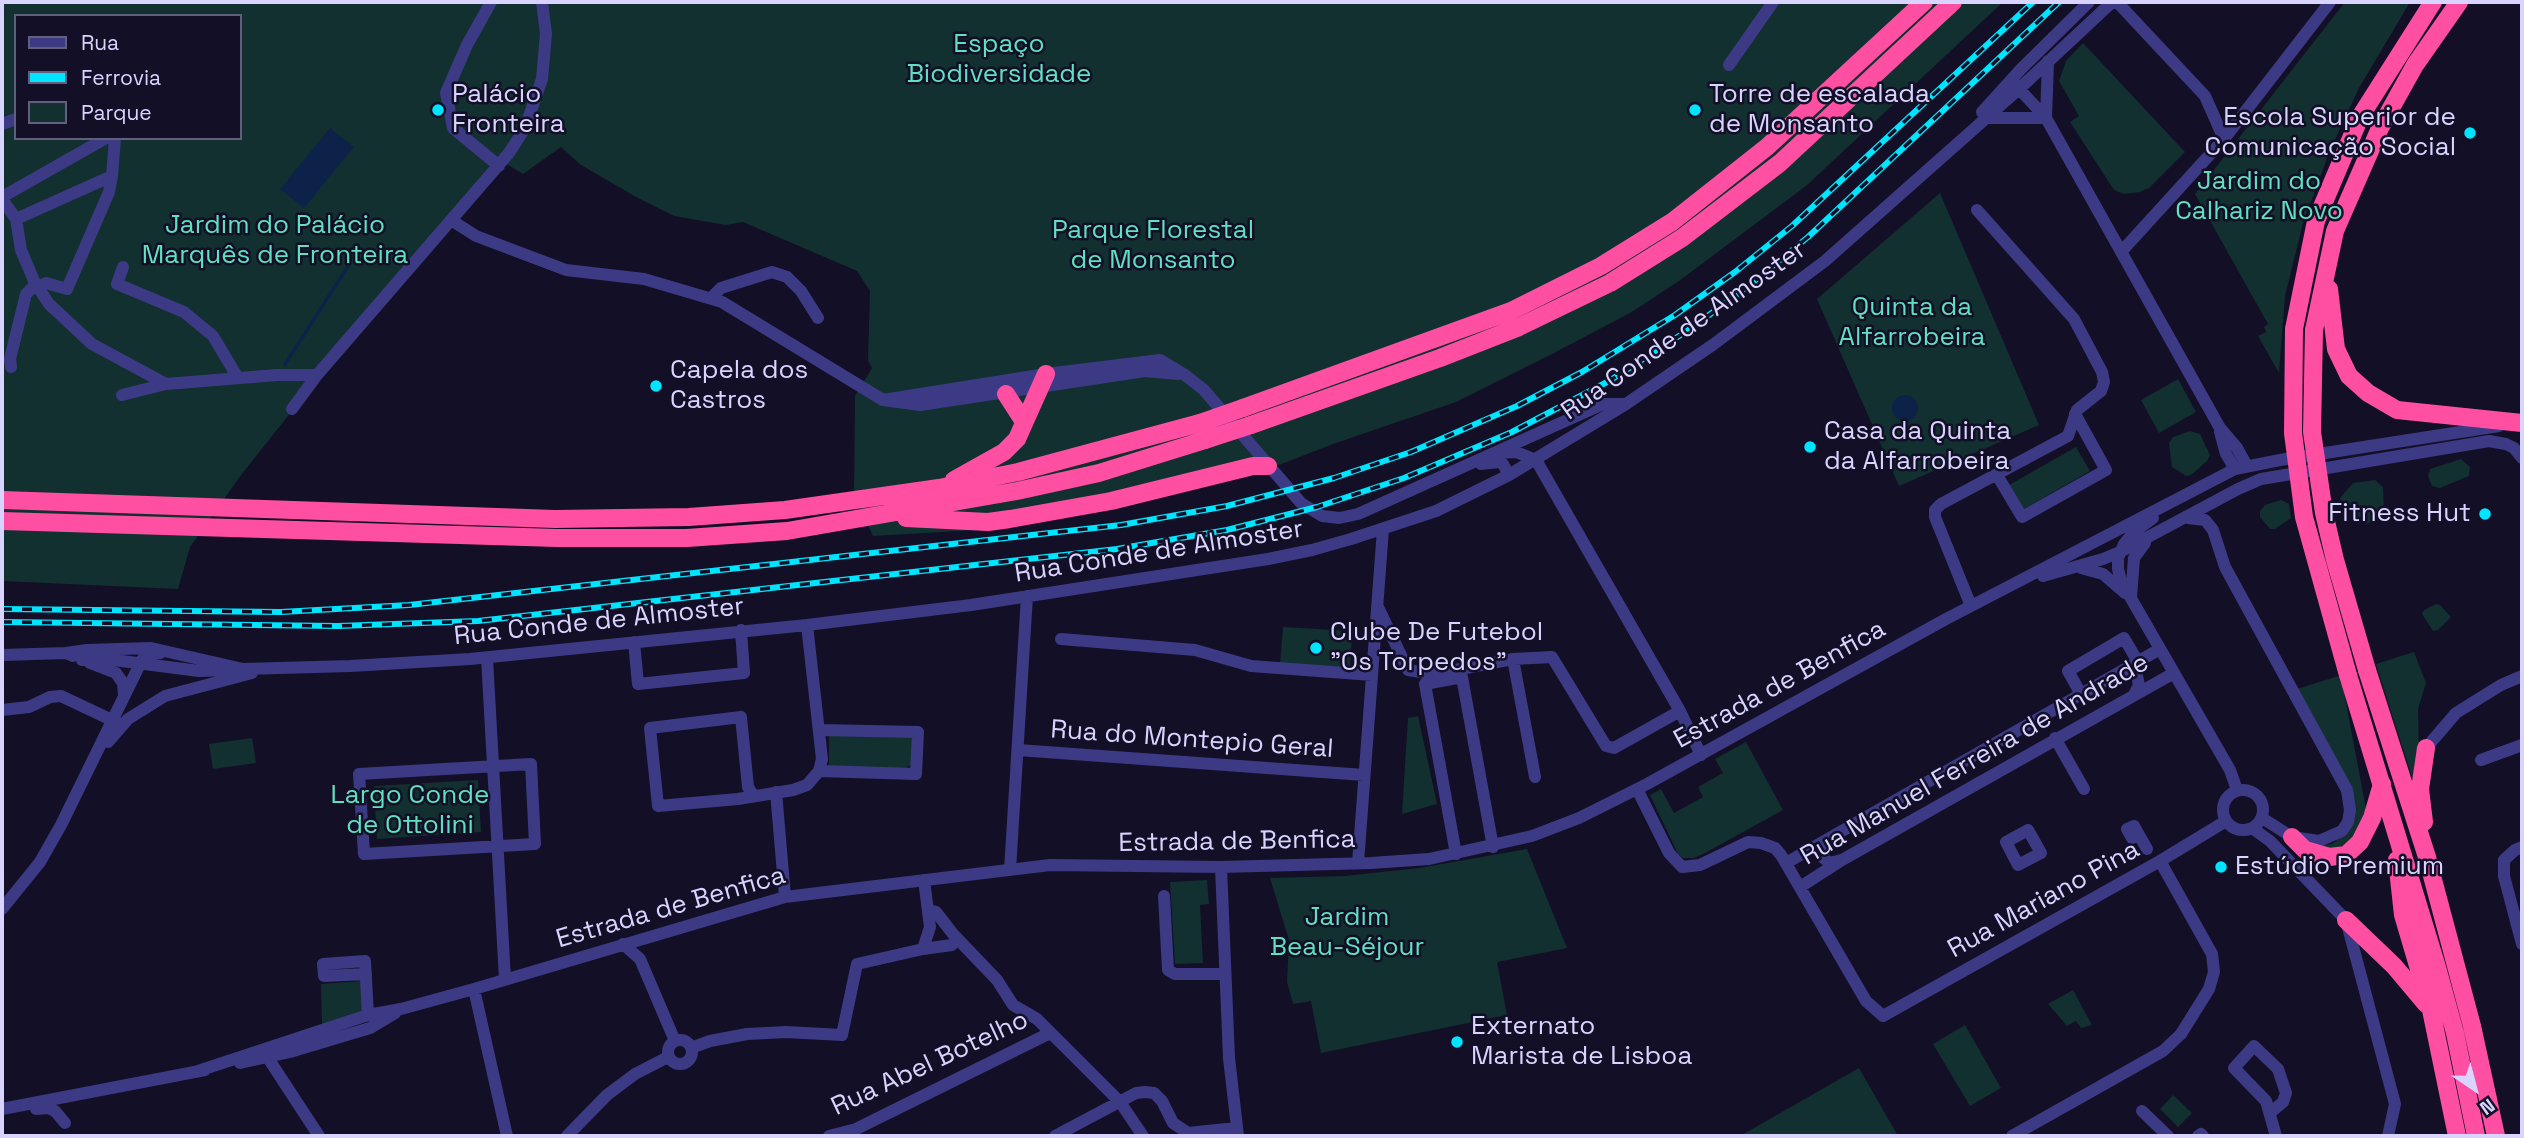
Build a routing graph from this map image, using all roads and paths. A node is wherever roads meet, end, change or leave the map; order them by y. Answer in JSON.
{"nodes":[{"id":1,"x":491,"y":2,"type":"edge"},
{"id":2,"x":542,"y":2,"type":"edge"},
{"id":3,"x":1773,"y":2,"type":"edge"},
{"id":4,"x":1924,"y":2,"type":"edge"},
{"id":5,"x":1953,"y":2,"type":"edge"},
{"id":6,"x":2089,"y":2,"type":"edge"},
{"id":7,"x":2114,"y":2,"type":"edge"},
{"id":8,"x":2330,"y":2,"type":"edge"},
{"id":9,"x":2433,"y":2,"type":"edge"},
{"id":10,"x":2459,"y":2,"type":"edge"},
{"id":11,"x":2048,"y":61,"type":"junction"},
{"id":12,"x":1729,"y":65,"type":"dead end"},
{"id":13,"x":2015,"y":84,"type":"junction"},
{"id":14,"x":1986,"y":118,"type":"junction"},
{"id":15,"x":2046,"y":118,"type":"junction"},
{"id":16,"x":2224,"y":139,"type":"junction"},
{"id":17,"x":103,"y":140,"type":"edge"},
{"id":18,"x":115,"y":140,"type":"edge"},
{"id":19,"x":1955,"y":145,"type":"junction"},
{"id":20,"x":499,"y":166,"type":"junction"},
{"id":21,"x":113,"y":176,"type":"junction"},
{"id":22,"x":2,"y":198,"type":"edge"},
{"id":23,"x":1977,"y":210,"type":"dead end"},
{"id":24,"x":16,"y":219,"type":"junction"},
{"id":25,"x":451,"y":220,"type":"junction"},
{"id":26,"x":2121,"y":252,"type":"junction"},
{"id":27,"x":2328,"y":265,"type":"junction"},
{"id":28,"x":123,"y":267,"type":"dead end"},
{"id":29,"x":37,"y":286,"type":"junction"},
{"id":30,"x":710,"y":298,"type":"junction"},
{"id":31,"x":818,"y":318,"type":"dead end"},
{"id":32,"x":11,"y":367,"type":"dead end"},
{"id":33,"x":317,"y":375,"type":"junction"},
{"id":34,"x":238,"y":378,"type":"junction"},
{"id":35,"x":1043,"y":381,"type":"junction"},
{"id":36,"x":166,"y":384,"type":"junction"},
{"id":37,"x":1006,"y":394,"type":"junction"},
{"id":38,"x":122,"y":396,"type":"dead end"},
{"id":39,"x":884,"y":400,"type":"junction"},
{"id":40,"x":1626,"y":404,"type":"junction"},
{"id":41,"x":292,"y":409,"type":"dead end"},
{"id":42,"x":2075,"y":414,"type":"junction"},
{"id":43,"x":1024,"y":422,"type":"junction"},
{"id":44,"x":2522,"y":423,"type":"edge"},
{"id":45,"x":1202,"y":432,"type":"junction"},
{"id":46,"x":1491,"y":454,"type":"junction"},
{"id":47,"x":2522,"y":458,"type":"edge"},
{"id":48,"x":1536,"y":460,"type":"junction"},
{"id":49,"x":1268,"y":466,"type":"junction"},
{"id":50,"x":1463,"y":467,"type":"junction"},
{"id":51,"x":2241,"y":468,"type":"junction"},
{"id":52,"x":1509,"y":475,"type":"junction"},
{"id":53,"x":1997,"y":475,"type":"junction"},
{"id":54,"x":939,"y":488,"type":"junction"},
{"id":55,"x":2,"y":500,"type":"edge"},
{"id":56,"x":2165,"y":506,"type":"junction"},
{"id":57,"x":878,"y":516,"type":"junction"},
{"id":58,"x":2,"y":520,"type":"edge"},
{"id":59,"x":2182,"y":520,"type":"junction"},
{"id":60,"x":1382,"y":528,"type":"junction"},
{"id":61,"x":2153,"y":536,"type":"junction"},
{"id":62,"x":2120,"y":552,"type":"junction"},
{"id":63,"x":2070,"y":569,"type":"junction"},
{"id":64,"x":2026,"y":579,"type":"junction"},
{"id":65,"x":1027,"y":596,"type":"junction"},
{"id":66,"x":2131,"y":598,"type":"junction"},
{"id":67,"x":1971,"y":606,"type":"junction"},
{"id":68,"x":1378,"y":607,"type":"junction"},
{"id":69,"x":807,"y":625,"type":"junction"},
{"id":70,"x":741,"y":630,"type":"junction"},
{"id":71,"x":1061,"y":639,"type":"dead end"},
{"id":72,"x":634,"y":642,"type":"junction"},
{"id":73,"x":2160,"y":649,"type":"junction"},
{"id":74,"x":167,"y":652,"type":"junction"},
{"id":75,"x":66,"y":653,"type":"junction"},
{"id":76,"x":2,"y":655,"type":"edge"},
{"id":77,"x":487,"y":657,"type":"junction"},
{"id":78,"x":1513,"y":659,"type":"junction"},
{"id":79,"x":82,"y":660,"type":"junction"},
{"id":80,"x":2138,"y":662,"type":"junction"},
{"id":81,"x":140,"y":663,"type":"junction"},
{"id":82,"x":243,"y":669,"type":"junction"},
{"id":83,"x":269,"y":669,"type":"junction"},
{"id":84,"x":2120,"y":672,"type":"junction"},
{"id":85,"x":2174,"y":673,"type":"junction"},
{"id":86,"x":1372,"y":675,"type":"junction"},
{"id":87,"x":2522,"y":676,"type":"edge"},
{"id":88,"x":2081,"y":694,"type":"junction"},
{"id":89,"x":124,"y":695,"type":"junction"},
{"id":90,"x":2133,"y":695,"type":"junction"},
{"id":91,"x":2,"y":710,"type":"edge"},
{"id":92,"x":1683,"y":717,"type":"junction"},
{"id":93,"x":128,"y":719,"type":"junction"},
{"id":94,"x":112,"y":721,"type":"junction"},
{"id":95,"x":820,"y":730,"type":"junction"},
{"id":96,"x":2055,"y":738,"type":"junction"},
{"id":97,"x":1722,"y":744,"type":"junction"},
{"id":98,"x":2522,"y":746,"type":"edge"},
{"id":99,"x":2426,"y":748,"type":"joint"},
{"id":100,"x":1018,"y":750,"type":"junction"},
{"id":101,"x":1702,"y":755,"type":"junction"},
{"id":102,"x":2481,"y":760,"type":"dead end"},
{"id":103,"x":94,"y":762,"type":"junction"},
{"id":104,"x":492,"y":766,"type":"junction"},
{"id":105,"x":819,"y":771,"type":"junction"},
{"id":106,"x":1364,"y":775,"type":"junction"},
{"id":107,"x":1535,"y":777,"type":"dead end"},
{"id":108,"x":2382,"y":784,"type":"junction"},
{"id":109,"x":1637,"y":789,"type":"junction"},
{"id":110,"x":2084,"y":789,"type":"dead end"},
{"id":111,"x":2237,"y":790,"type":"junction"},
{"id":112,"x":776,"y":792,"type":"junction"},
{"id":113,"x":753,"y":795,"type":"junction"},
{"id":114,"x":2393,"y":817,"type":"junction"},
{"id":115,"x":2262,"y":818,"type":"junction"},
{"id":116,"x":2226,"y":821,"type":"junction"},
{"id":117,"x":2252,"y":828,"type":"junction"},
{"id":118,"x":2139,"y":835,"type":"dead end"},
{"id":119,"x":2291,"y":837,"type":"junction"},
{"id":120,"x":1830,"y":838,"type":"junction"},
{"id":121,"x":497,"y":846,"type":"junction"},
{"id":122,"x":1493,"y":847,"type":"junction"},
{"id":123,"x":2522,"y":847,"type":"edge"},
{"id":124,"x":2147,"y":849,"type":"dead end"},
{"id":125,"x":1456,"y":854,"type":"junction"},
{"id":126,"x":2427,"y":857,"type":"junction"},
{"id":127,"x":1842,"y":860,"type":"junction"},
{"id":128,"x":2160,"y":861,"type":"junction"},
{"id":129,"x":1358,"y":863,"type":"junction"},
{"id":130,"x":1786,"y":863,"type":"junction"},
{"id":131,"x":1221,"y":867,"type":"junction"},
{"id":132,"x":1010,"y":870,"type":"junction"},
{"id":133,"x":925,"y":886,"type":"junction"},
{"id":134,"x":1800,"y":887,"type":"junction"},
{"id":135,"x":1164,"y":896,"type":"dead end"},
{"id":136,"x":785,"y":897,"type":"junction"},
{"id":137,"x":2,"y":909,"type":"edge"},
{"id":138,"x":929,"y":910,"type":"junction"},
{"id":139,"x":2346,"y":920,"type":"junction"},
{"id":140,"x":623,"y":944,"type":"junction"},
{"id":141,"x":2522,"y":944,"type":"edge"},
{"id":142,"x":952,"y":945,"type":"dead end"},
{"id":143,"x":923,"y":949,"type":"junction"},
{"id":144,"x":366,"y":974,"type":"dead end"},
{"id":145,"x":1225,"y":974,"type":"junction"},
{"id":146,"x":505,"y":979,"type":"junction"},
{"id":147,"x":474,"y":989,"type":"junction"},
{"id":148,"x":401,"y":1009,"type":"junction"},
{"id":149,"x":2431,"y":1010,"type":"junction"},
{"id":150,"x":368,"y":1015,"type":"junction"},
{"id":151,"x":1050,"y":1033,"type":"junction"},
{"id":152,"x":675,"y":1041,"type":"junction"},
{"id":153,"x":691,"y":1048,"type":"junction"},
{"id":154,"x":256,"y":1051,"type":"junction"},
{"id":155,"x":668,"y":1057,"type":"junction"},
{"id":156,"x":268,"y":1058,"type":"junction"},
{"id":157,"x":198,"y":1071,"type":"junction"},
{"id":158,"x":59,"y":1099,"type":"junction"},
{"id":159,"x":1120,"y":1102,"type":"junction"},
{"id":160,"x":2,"y":1109,"type":"edge"},
{"id":161,"x":2143,"y":1111,"type":"dead end"},
{"id":162,"x":2270,"y":1113,"type":"junction"},
{"id":163,"x":2,"y":1116,"type":"edge"},
{"id":164,"x":65,"y":1122,"type":"junction"},
{"id":165,"x":2455,"y":1131,"type":"edge"},
{"id":166,"x":1237,"y":1132,"type":"edge"},
{"id":167,"x":68,"y":1136,"type":"edge"},
{"id":168,"x":319,"y":1136,"type":"edge"},
{"id":169,"x":506,"y":1136,"type":"edge"},
{"id":170,"x":567,"y":1136,"type":"edge"},
{"id":171,"x":829,"y":1136,"type":"edge"},
{"id":172,"x":1055,"y":1136,"type":"edge"},
{"id":173,"x":1143,"y":1136,"type":"edge"},
{"id":174,"x":2012,"y":1136,"type":"edge"},
{"id":175,"x":2168,"y":1136,"type":"edge"},
{"id":176,"x":2276,"y":1136,"type":"edge"},
{"id":177,"x":2388,"y":1136,"type":"edge"},
{"id":178,"x":2476,"y":1136,"type":"edge"},
{"id":179,"x":2496,"y":1136,"type":"edge"}],
"edges":[{"from":1,"to":20,"type":"street"},
{"from":2,"to":20,"type":"street"},
{"from":3,"to":12,"type":"street"},
{"from":4,"to":45,"type":"highway","bridge":true},
{"from":5,"to":45,"type":"highway","bridge":true},
{"from":6,"to":13,"type":"street"},
{"from":7,"to":11,"type":"street"},
{"from":7,"to":16,"type":"street"},
{"from":8,"to":16,"type":"street"},
{"from":9,"to":108,"type":"highway","bridge":true},
{"from":10,"to":27,"type":"highway"},
{"from":11,"to":13,"type":"street"},
{"from":11,"to":15,"type":"street"},
{"from":13,"to":14,"type":"street","name":"Rua Conde de Almoster"},
{"from":13,"to":15,"type":"street"},
{"from":13,"to":19,"type":"street"},
{"from":14,"to":15,"type":"street"},
{"from":14,"to":19,"type":"street","name":"Rua Conde de Almoster"},
{"from":15,"to":26,"type":"street"},
{"from":16,"to":26,"type":"street"},
{"from":17,"to":22,"type":"street"},
{"from":18,"to":21,"type":"street"},
{"from":19,"to":40,"type":"street","name":"Rua Conde de Almoster"},
{"from":20,"to":25,"type":"street"},
{"from":21,"to":24,"type":"street"},
{"from":21,"to":29,"type":"street"},
{"from":22,"to":24,"type":"street"},
{"from":23,"to":42,"type":"street"},
{"from":24,"to":29,"type":"street"},
{"from":25,"to":30,"type":"street"},
{"from":25,"to":33,"type":"street"},
{"from":26,"to":51,"type":"street"},
{"from":27,"to":44,"type":"highway"},
{"from":27,"to":126,"type":"highway","bridge":true},
{"from":28,"to":34,"type":"street"},
{"from":29,"to":32,"type":"street"},
{"from":29,"to":36,"type":"street"},
{"from":30,"to":31,"type":"street"},
{"from":30,"to":39,"type":"street"},
{"from":33,"to":34,"type":"street"},
{"from":33,"to":41,"type":"street"},
{"from":34,"to":36,"type":"street"},
{"from":35,"to":37,"type":"street"},
{"from":35,"to":39,"type":"street"},
{"from":35,"to":43,"type":"highway"},
{"from":35,"to":49,"type":"street"},
{"from":36,"to":38,"type":"street"},
{"from":37,"to":39,"type":"street"},
{"from":37,"to":43,"type":"highway"},
{"from":40,"to":46,"type":"street"},
{"from":40,"to":48,"type":"street","name":"Rua Conde de Almoster"},
{"from":42,"to":53,"type":"street"},
{"from":42,"to":53,"type":"street"},
{"from":43,"to":54,"type":"highway"},
{"from":44,"to":51,"type":"street","name":"Estrada de Benfica"},
{"from":45,"to":54,"type":"highway"},
{"from":45,"to":57,"type":"highway"},
{"from":46,"to":48,"type":"street"},
{"from":46,"to":50,"type":"street"},
{"from":47,"to":59,"type":"street","name":"Estrada de Benfica"},
{"from":48,"to":52,"type":"street","name":"Rua Conde de Almoster"},
{"from":48,"to":92,"type":"street"},
{"from":49,"to":50,"type":"street"},
{"from":49,"to":57,"type":"highway"},
{"from":50,"to":52,"type":"street"},
{"from":51,"to":56,"type":"street","name":"Estrada de Benfica"},
{"from":52,"to":60,"type":"street","name":"Rua Conde de Almoster"},
{"from":53,"to":67,"type":"street"},
{"from":54,"to":55,"type":"highway"},
{"from":56,"to":62,"type":"street"},
{"from":56,"to":64,"type":"street","name":"Estrada de Benfica"},
{"from":57,"to":58,"type":"highway"},
{"from":59,"to":61,"type":"street","name":"Estrada de Benfica"},
{"from":59,"to":119,"type":"street"},
{"from":60,"to":65,"type":"street","name":"Rua Conde de Almoster"},
{"from":60,"to":68,"type":"street"},
{"from":61,"to":62,"type":"street","name":"Estrada de Benfica"},
{"from":61,"to":66,"type":"street"},
{"from":62,"to":63,"type":"street","name":"Estrada de Benfica"},
{"from":62,"to":66,"type":"street"},
{"from":63,"to":64,"type":"street","name":"Estrada de Benfica"},
{"from":63,"to":66,"type":"street"},
{"from":64,"to":67,"type":"street","name":"Estrada de Benfica"},
{"from":65,"to":69,"type":"street","name":"Rua Conde de Almoster"},
{"from":65,"to":100,"type":"street"},
{"from":66,"to":73,"type":"street"},
{"from":67,"to":97,"type":"street","name":"Estrada de Benfica"},
{"from":68,"to":78,"type":"street"},
{"from":68,"to":86,"type":"street"},
{"from":69,"to":70,"type":"street","name":"Rua Conde de Almoster"},
{"from":69,"to":95,"type":"street"},
{"from":70,"to":72,"type":"street","name":"Rua Conde de Almoster"},
{"from":70,"to":72,"type":"street"},
{"from":71,"to":86,"type":"street"},
{"from":72,"to":77,"type":"street","name":"Rua Conde de Almoster"},
{"from":73,"to":80,"type":"street","name":"Rua Manuel Ferreira de Andrade"},
{"from":73,"to":85,"type":"street"},
{"from":74,"to":75,"type":"street","name":"Rua Conde de Almoster"},
{"from":74,"to":81,"type":"street"},
{"from":74,"to":82,"type":"street","name":"Rua Conde de Almoster"},
{"from":75,"to":76,"type":"street","name":"Rua Conde de Almoster"},
{"from":75,"to":79,"type":"street"},
{"from":77,"to":83,"type":"street","name":"Rua Conde de Almoster"},
{"from":77,"to":104,"type":"street"},
{"from":78,"to":92,"type":"street"},
{"from":78,"to":107,"type":"street"},
{"from":79,"to":81,"type":"street"},
{"from":79,"to":89,"type":"street"},
{"from":80,"to":84,"type":"street","name":"Rua Manuel Ferreira de Andrade"},
{"from":80,"to":88,"type":"street"},
{"from":81,"to":82,"type":"street"},
{"from":81,"to":89,"type":"street"},
{"from":82,"to":83,"type":"street","name":"Rua Conde de Almoster"},
{"from":83,"to":93,"type":"street"},
{"from":84,"to":88,"type":"street","name":"Rua Manuel Ferreira de Andrade"},
{"from":84,"to":90,"type":"street"},
{"from":85,"to":90,"type":"street","name":"Rua Manuel Ferreira de Andrade"},
{"from":85,"to":111,"type":"street"},
{"from":86,"to":106,"type":"street"},
{"from":87,"to":99,"type":"street"},
{"from":88,"to":120,"type":"street","name":"Rua Manuel Ferreira de Andrade"},
{"from":89,"to":94,"type":"street"},
{"from":90,"to":96,"type":"street","name":"Rua Manuel Ferreira de Andrade"},
{"from":91,"to":94,"type":"street"},
{"from":92,"to":97,"type":"street"},
{"from":92,"to":101,"type":"street"},
{"from":93,"to":94,"type":"street"},
{"from":93,"to":103,"type":"street"},
{"from":94,"to":103,"type":"street"},
{"from":95,"to":105,"type":"street"},
{"from":95,"to":105,"type":"street"},
{"from":96,"to":110,"type":"street"},
{"from":96,"to":127,"type":"street","name":"Rua Manuel Ferreira de Andrade"},
{"from":97,"to":101,"type":"street","name":"Estrada de Benfica"},
{"from":98,"to":102,"type":"street"},
{"from":99,"to":126,"type":"highway"},
{"from":100,"to":106,"type":"street","name":"Rua do Montepio Geral"},
{"from":100,"to":132,"type":"street"},
{"from":101,"to":109,"type":"street","name":"Estrada de Benfica"},
{"from":103,"to":137,"type":"street"},
{"from":104,"to":121,"type":"street"},
{"from":104,"to":121,"type":"street"},
{"from":104,"to":121,"type":"street"},
{"from":105,"to":112,"type":"street"},
{"from":106,"to":129,"type":"street"},
{"from":108,"to":114,"type":"highway"},
{"from":108,"to":119,"type":"highway"},
{"from":109,"to":122,"type":"street","name":"Estrada de Benfica"},
{"from":109,"to":130,"type":"street"},
{"from":111,"to":115,"type":"street"},
{"from":111,"to":116,"type":"street"},
{"from":112,"to":113,"type":"street"},
{"from":112,"to":136,"type":"street"},
{"from":113,"to":113,"type":"street"},
{"from":114,"to":149,"type":"highway"},
{"from":114,"to":178,"type":"highway"},
{"from":115,"to":117,"type":"street"},
{"from":115,"to":119,"type":"street"},
{"from":116,"to":117,"type":"street"},
{"from":116,"to":128,"type":"street","name":"Rua Mariano Pina"},
{"from":117,"to":139,"type":"street"},
{"from":118,"to":124,"type":"street"},
{"from":120,"to":127,"type":"street"},
{"from":120,"to":130,"type":"street","name":"Rua Manuel Ferreira de Andrade"},
{"from":121,"to":146,"type":"street"},
{"from":122,"to":125,"type":"street","name":"Estrada de Benfica"},
{"from":122,"to":125,"type":"street"},
{"from":123,"to":141,"type":"street"},
{"from":125,"to":129,"type":"street","name":"Estrada de Benfica"},
{"from":126,"to":179,"type":"highway"},
{"from":127,"to":134,"type":"street","name":"Rua Manuel Ferreira de Andrade"},
{"from":128,"to":134,"type":"street","name":"Rua Mariano Pina"},
{"from":128,"to":174,"type":"street"},
{"from":129,"to":131,"type":"street","name":"Estrada de Benfica"},
{"from":130,"to":134,"type":"street"},
{"from":131,"to":132,"type":"street","name":"Estrada de Benfica"},
{"from":131,"to":145,"type":"street"},
{"from":132,"to":133,"type":"street","name":"Estrada de Benfica"},
{"from":133,"to":136,"type":"street","name":"Estrada de Benfica"},
{"from":133,"to":138,"type":"street"},
{"from":135,"to":145,"type":"street"},
{"from":136,"to":140,"type":"street","name":"Estrada de Benfica"},
{"from":138,"to":143,"type":"street"},
{"from":138,"to":151,"type":"street"},
{"from":139,"to":149,"type":"highway"},
{"from":139,"to":177,"type":"street"},
{"from":140,"to":146,"type":"street","name":"Estrada de Benfica"},
{"from":140,"to":152,"type":"street"},
{"from":142,"to":143,"type":"street"},
{"from":143,"to":153,"type":"street"},
{"from":144,"to":150,"type":"street"},
{"from":145,"to":166,"type":"street"},
{"from":146,"to":147,"type":"street","name":"Estrada de Benfica"},
{"from":147,"to":148,"type":"street","name":"Estrada de Benfica"},
{"from":147,"to":169,"type":"street"},
{"from":148,"to":150,"type":"street","name":"Estrada de Benfica"},
{"from":148,"to":156,"type":"street","name":"Estrada de Benfica"},
{"from":149,"to":165,"type":"highway"},
{"from":150,"to":154,"type":"street","name":"Estrada de Benfica"},
{"from":151,"to":159,"type":"street"},
{"from":151,"to":171,"type":"street","name":"Rua Abel Botelho"},
{"from":152,"to":153,"type":"street"},
{"from":152,"to":155,"type":"street"},
{"from":153,"to":155,"type":"street"},
{"from":154,"to":156,"type":"street"},
{"from":154,"to":157,"type":"street","name":"Estrada de Benfica"},
{"from":155,"to":170,"type":"street"},
{"from":156,"to":157,"type":"street","name":"Estrada de Benfica"},
{"from":156,"to":168,"type":"street"},
{"from":157,"to":158,"type":"street","name":"Estrada de Benfica"},
{"from":158,"to":160,"type":"street","name":"Estrada de Benfica"},
{"from":158,"to":164,"type":"street"},
{"from":159,"to":166,"type":"street"},
{"from":159,"to":172,"type":"street"},
{"from":159,"to":173,"type":"street"},
{"from":161,"to":175,"type":"street"},
{"from":162,"to":162,"type":"street"},
{"from":162,"to":176,"type":"street"},
{"from":163,"to":164,"type":"street"},
{"from":164,"to":167,"type":"street"}]}
